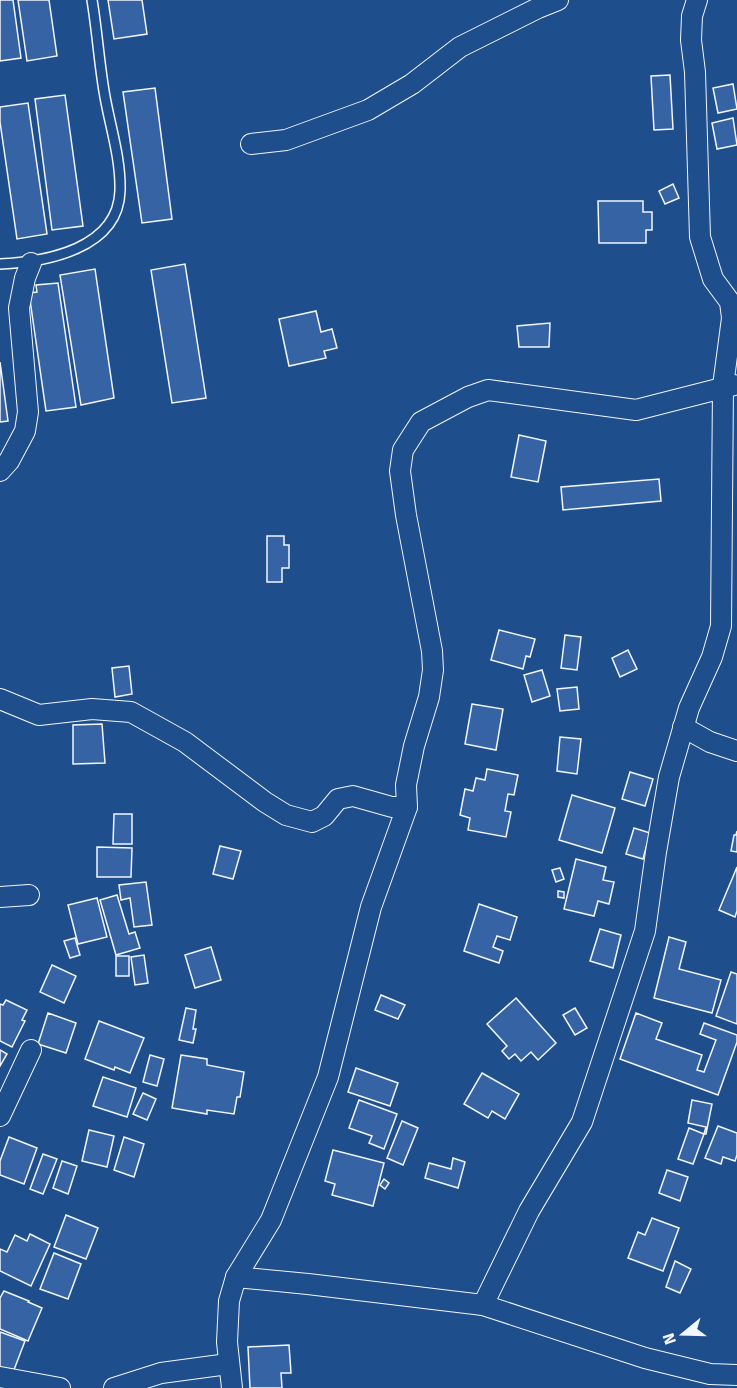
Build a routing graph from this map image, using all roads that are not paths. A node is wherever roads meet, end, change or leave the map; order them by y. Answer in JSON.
{"nodes":[{"id":1,"x":92,"y":0,"type":"edge"},
{"id":2,"x":558,"y":0,"type":"edge"},
{"id":3,"x":697,"y":0,"type":"edge"},
{"id":4,"x":251,"y":144,"type":"dead end"},
{"id":5,"x":31,"y":263,"type":"junction"},
{"id":6,"x":0,"y":264,"type":"edge"},
{"id":7,"x":730,"y":385,"type":"edge"},
{"id":8,"x":0,"y":471,"type":"edge"},
{"id":9,"x":1,"y":698,"type":"edge"},
{"id":10,"x":683,"y":728,"type":"junction"},
{"id":11,"x":737,"y":751,"type":"edge"},
{"id":12,"x":407,"y":807,"type":"junction"},
{"id":13,"x":29,"y":895,"type":"dead end"},
{"id":14,"x":0,"y":897,"type":"edge"},
{"id":15,"x":31,"y":1050,"type":"dead end"},
{"id":16,"x":0,"y":1116,"type":"edge"},
{"id":17,"x":236,"y":1277,"type":"junction"},
{"id":18,"x":483,"y":1305,"type":"junction"},
{"id":19,"x":228,"y":1364,"type":"junction"},
{"id":20,"x":737,"y":1376,"type":"edge"},
{"id":21,"x":0,"y":1377,"type":"edge"},
{"id":22,"x":60,"y":1388,"type":"edge"},
{"id":23,"x":114,"y":1388,"type":"edge"},
{"id":24,"x":232,"y":1388,"type":"edge"}],
"edges":[{"from":1,"to":5,"type":"lane"},
{"from":2,"to":4,"type":"street"},
{"from":3,"to":7,"type":"street"},
{"from":5,"to":6,"type":"lane"},
{"from":5,"to":8,"type":"street"},
{"from":7,"to":10,"type":"street"},
{"from":7,"to":12,"type":"street"},
{"from":9,"to":12,"type":"street"},
{"from":10,"to":11,"type":"street"},
{"from":10,"to":18,"type":"street"},
{"from":12,"to":17,"type":"street"},
{"from":13,"to":14,"type":"street"},
{"from":15,"to":16,"type":"street"},
{"from":17,"to":18,"type":"street"},
{"from":17,"to":19,"type":"street"},
{"from":18,"to":20,"type":"street"},
{"from":19,"to":23,"type":"street"},
{"from":19,"to":24,"type":"street"},
{"from":21,"to":22,"type":"street"}]}
